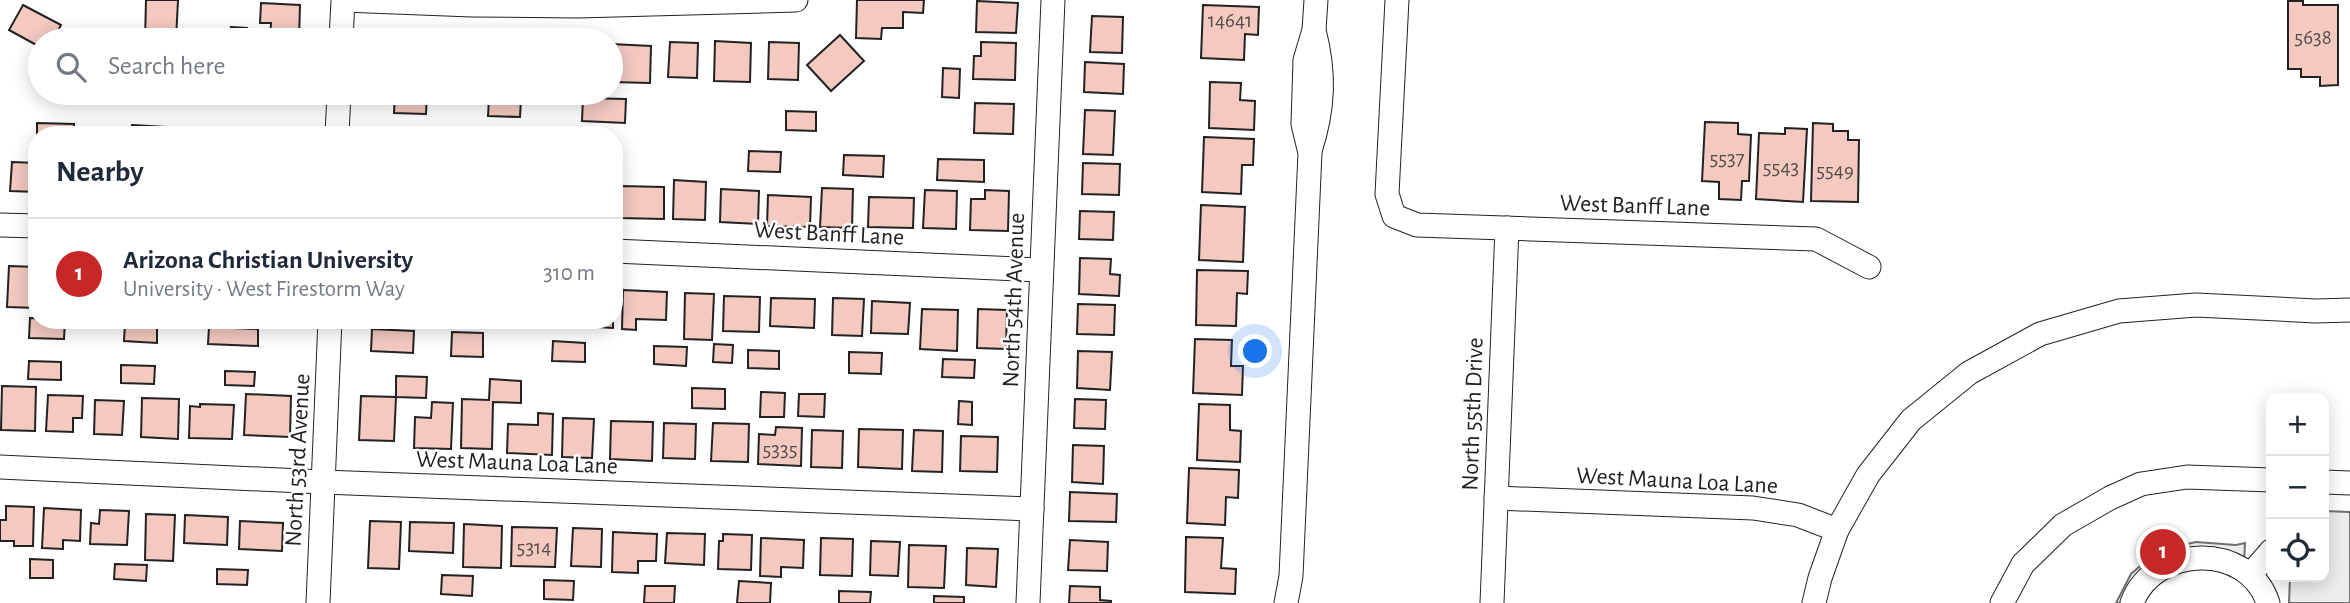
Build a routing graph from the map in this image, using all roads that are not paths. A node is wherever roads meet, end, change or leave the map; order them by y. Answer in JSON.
{"nodes":[{"id":1,"x":342,"y":0,"type":"edge"},
{"id":2,"x":796,"y":0,"type":"edge"},
{"id":3,"x":1053,"y":0,"type":"edge"},
{"id":4,"x":1316,"y":0,"type":"edge"},
{"id":5,"x":1397,"y":0,"type":"edge"},
{"id":6,"x":341,"y":28,"type":"edge"},
{"id":7,"x":338,"y":105,"type":"edge"},
{"id":8,"x":337,"y":126,"type":"edge"},
{"id":9,"x":0,"y":225,"type":"edge"},
{"id":10,"x":28,"y":226,"type":"edge"},
{"id":11,"x":1507,"y":228,"type":"junction"},
{"id":12,"x":623,"y":251,"type":"edge"},
{"id":13,"x":1869,"y":267,"type":"dead end"},
{"id":14,"x":1040,"y":270,"type":"junction"},
{"id":15,"x":2350,"y":310,"type":"edge"},
{"id":16,"x":330,"y":329,"type":"edge"},
{"id":17,"x":0,"y":467,"type":"edge"},
{"id":18,"x":2266,"y":480,"type":"edge"},
{"id":19,"x":323,"y":482,"type":"junction"},
{"id":20,"x":2329,"y":482,"type":"edge"},
{"id":21,"x":2350,"y":483,"type":"edge"},
{"id":22,"x":1496,"y":498,"type":"junction"},
{"id":23,"x":1031,"y":509,"type":"junction"},
{"id":24,"x":1837,"y":530,"type":"junction"},
{"id":25,"x":2266,"y":556,"type":"edge"},
{"id":26,"x":2249,"y":575,"type":"junction"},
{"id":27,"x":1291,"y":576,"type":"junction"},
{"id":28,"x":318,"y":603,"type":"edge"},
{"id":29,"x":1028,"y":603,"type":"edge"},
{"id":30,"x":1286,"y":603,"type":"edge"},
{"id":31,"x":1294,"y":603,"type":"edge"},
{"id":32,"x":1492,"y":603,"type":"edge"},
{"id":33,"x":1814,"y":603,"type":"edge"},
{"id":34,"x":2002,"y":603,"type":"edge"},
{"id":35,"x":2132,"y":603,"type":"edge"},
{"id":36,"x":2268,"y":603,"type":"edge"}],
"edges":[{"from":1,"to":2,"type":"street"},
{"from":1,"to":6,"type":"street"},
{"from":3,"to":14,"type":"street","name":"North 54th Avenue"},
{"from":4,"to":27,"type":"street"},
{"from":5,"to":11,"type":"street","name":"West Banff Lane"},
{"from":7,"to":8,"type":"street"},
{"from":9,"to":10,"type":"street"},
{"from":11,"to":13,"type":"street","name":"West Banff Lane"},
{"from":11,"to":22,"type":"street","name":"North 55th Drive"},
{"from":12,"to":14,"type":"street","name":"West Banff Lane"},
{"from":14,"to":23,"type":"street","name":"North 54th Avenue"},
{"from":15,"to":24,"type":"street"},
{"from":16,"to":19,"type":"street","name":"North 53rd Avenue"},
{"from":17,"to":19,"type":"street","name":"West Mauna Loa Lane"},
{"from":18,"to":34,"type":"street"},
{"from":19,"to":23,"type":"street","name":"West Mauna Loa Lane"},
{"from":19,"to":28,"type":"street","name":"North 53rd Avenue"},
{"from":20,"to":21,"type":"street"},
{"from":22,"to":24,"type":"street","name":"West Mauna Loa Lane"},
{"from":22,"to":32,"type":"street","name":"North 55th Drive"},
{"from":23,"to":29,"type":"street","name":"North 54th Avenue"},
{"from":24,"to":33,"type":"street"},
{"from":25,"to":26,"type":"street"},
{"from":26,"to":35,"type":"street"},
{"from":26,"to":36,"type":"street"},
{"from":27,"to":30,"type":"street"},
{"from":27,"to":31,"type":"street"}]}
